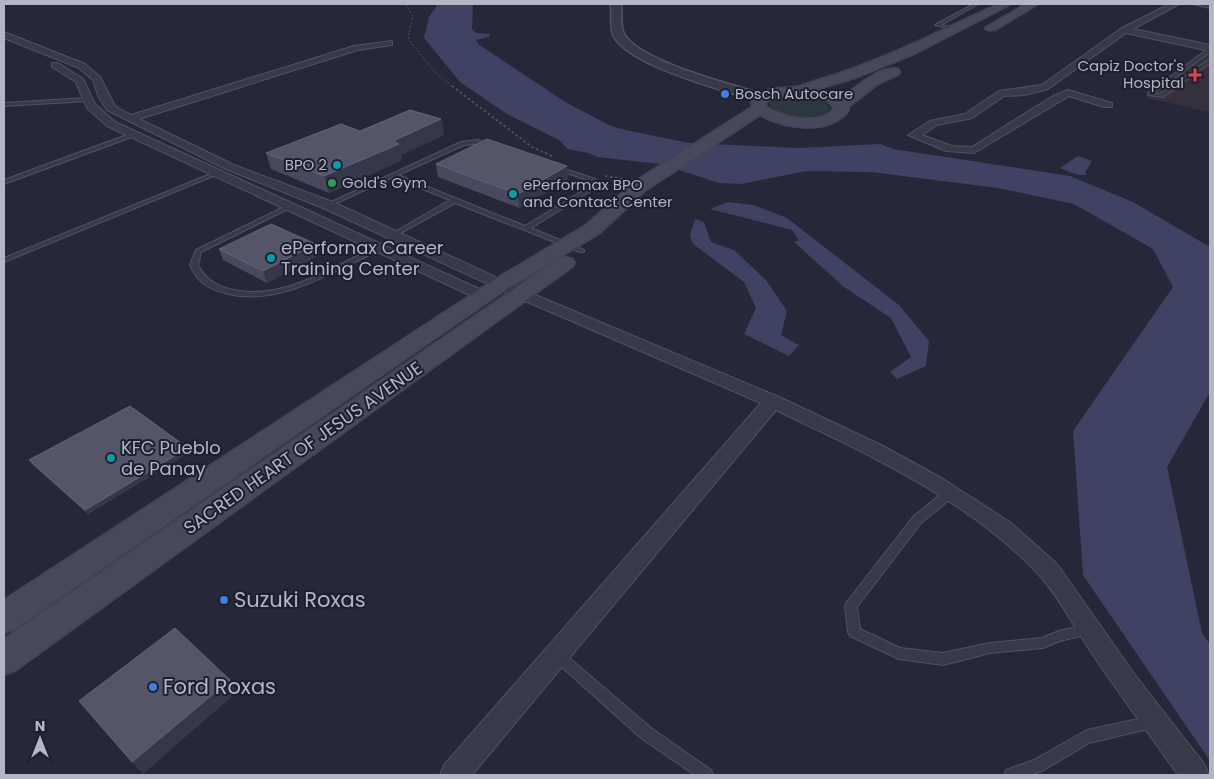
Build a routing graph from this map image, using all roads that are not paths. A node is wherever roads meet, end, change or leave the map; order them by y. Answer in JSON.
{"nodes":[{"id":1,"x":616,"y":4,"type":"edge"},
{"id":2,"x":976,"y":4,"type":"edge"},
{"id":3,"x":1006,"y":4,"type":"edge"},
{"id":4,"x":1033,"y":4,"type":"edge"},
{"id":5,"x":1175,"y":4,"type":"edge"},
{"id":6,"x":1197,"y":4,"type":"edge"},
{"id":7,"x":1210,"y":6,"type":"edge"},
{"id":8,"x":1210,"y":22,"type":"edge"},
{"id":9,"x":1210,"y":26,"type":"edge"},
{"id":10,"x":955,"y":28,"type":"junction"},
{"id":11,"x":1125,"y":30,"type":"junction"},
{"id":12,"x":631,"y":32,"type":"dead end"},
{"id":13,"x":982,"y":32,"type":"dead end"},
{"id":14,"x":5,"y":38,"type":"edge"},
{"id":15,"x":389,"y":43,"type":"dead end"},
{"id":16,"x":1210,"y":49,"type":"edge"},
{"id":17,"x":1210,"y":61,"type":"edge"},
{"id":18,"x":909,"y":66,"type":"dead end"},
{"id":19,"x":1045,"y":87,"type":"junction"},
{"id":20,"x":797,"y":91,"type":"junction"},
{"id":21,"x":1068,"y":94,"type":"junction"},
{"id":22,"x":103,"y":96,"type":"junction"},
{"id":23,"x":86,"y":100,"type":"junction"},
{"id":24,"x":764,"y":100,"type":"junction"},
{"id":25,"x":841,"y":105,"type":"junction"},
{"id":26,"x":1108,"y":105,"type":"dead end"},
{"id":27,"x":4,"y":106,"type":"edge"},
{"id":28,"x":130,"y":119,"type":"junction"},
{"id":29,"x":135,"y":134,"type":"junction"},
{"id":30,"x":496,"y":148,"type":"edge"},
{"id":31,"x":549,"y":165,"type":"edge"},
{"id":32,"x":230,"y":167,"type":"junction"},
{"id":33,"x":215,"y":174,"type":"junction"},
{"id":34,"x":392,"y":175,"type":"junction"},
{"id":35,"x":4,"y":182,"type":"edge"},
{"id":36,"x":271,"y":184,"type":"junction"},
{"id":37,"x":256,"y":190,"type":"junction"},
{"id":38,"x":456,"y":200,"type":"junction"},
{"id":39,"x":328,"y":205,"type":"junction"},
{"id":40,"x":290,"y":206,"type":"junction"},
{"id":41,"x":309,"y":214,"type":"junction"},
{"id":42,"x":526,"y":228,"type":"junction"},
{"id":43,"x":393,"y":235,"type":"junction"},
{"id":44,"x":580,"y":241,"type":"junction"},
{"id":45,"x":379,"y":247,"type":"junction"},
{"id":46,"x":4,"y":260,"type":"edge"},
{"id":47,"x":502,"y":291,"type":"junction"},
{"id":48,"x":773,"y":401,"type":"junction"},
{"id":49,"x":950,"y":493,"type":"junction"},
{"id":50,"x":4,"y":618,"type":"edge"},
{"id":51,"x":1089,"y":629,"type":"junction"},
{"id":52,"x":557,"y":654,"type":"junction"},
{"id":53,"x":4,"y":659,"type":"edge"},
{"id":54,"x":1155,"y":722,"type":"junction"},
{"id":55,"x":454,"y":775,"type":"edge"},
{"id":56,"x":706,"y":775,"type":"edge"},
{"id":57,"x":1011,"y":775,"type":"edge"},
{"id":58,"x":1195,"y":775,"type":"edge"}],
"edges":[{"from":1,"to":24,"type":"street"},
{"from":2,"to":10,"type":"lane"},
{"from":3,"to":10,"type":"main road"},
{"from":4,"to":13,"type":"main road"},
{"from":5,"to":11,"type":"street"},
{"from":6,"to":7,"type":"street"},
{"from":8,"to":9,"type":"street"},
{"from":10,"to":20,"type":"main road"},
{"from":11,"to":16,"type":"street"},
{"from":11,"to":19,"type":"street"},
{"from":12,"to":24,"type":"street"},
{"from":14,"to":22,"type":"street"},
{"from":14,"to":23,"type":"street"},
{"from":15,"to":28,"type":"street"},
{"from":16,"to":17,"type":"lane"},
{"from":18,"to":25,"type":"main road"},
{"from":19,"to":21,"type":"street"},
{"from":19,"to":21,"type":"street"},
{"from":20,"to":24,"type":"main road"},
{"from":20,"to":25,"type":"main road"},
{"from":21,"to":26,"type":"street"},
{"from":22,"to":23,"type":"street"},
{"from":22,"to":28,"type":"street"},
{"from":23,"to":27,"type":"lane"},
{"from":23,"to":29,"type":"street"},
{"from":24,"to":25,"type":"main road"},
{"from":24,"to":44,"type":"main road","name":"SACRED HEART OF JESUS AVENUE"},
{"from":28,"to":32,"type":"street"},
{"from":29,"to":33,"type":"street"},
{"from":29,"to":35,"type":"lane"},
{"from":30,"to":34,"type":"lane"},
{"from":31,"to":42,"type":"lane"},
{"from":32,"to":33,"type":"street"},
{"from":32,"to":36,"type":"street"},
{"from":33,"to":37,"type":"street"},
{"from":33,"to":46,"type":"lane"},
{"from":34,"to":38,"type":"lane"},
{"from":34,"to":39,"type":"lane"},
{"from":36,"to":37,"type":"street"},
{"from":36,"to":39,"type":"street"},
{"from":37,"to":40,"type":"street"},
{"from":38,"to":42,"type":"lane"},
{"from":38,"to":43,"type":"lane"},
{"from":39,"to":41,"type":"street"},
{"from":39,"to":43,"type":"street"},
{"from":40,"to":41,"type":"street"},
{"from":40,"to":45,"type":"lane"},
{"from":41,"to":45,"type":"street"},
{"from":42,"to":44,"type":"lane"},
{"from":43,"to":47,"type":"street"},
{"from":44,"to":47,"type":"main road","name":"SACRED HEART OF JESUS AVENUE"},
{"from":45,"to":47,"type":"street"},
{"from":47,"to":48,"type":"street"},
{"from":47,"to":50,"type":"main road","name":"SACRED HEART OF JESUS AVENUE"},
{"from":47,"to":53,"type":"main road","name":"SACRED HEART OF JESUS AVENUE"},
{"from":48,"to":49,"type":"street"},
{"from":48,"to":52,"type":"street"},
{"from":49,"to":51,"type":"street"},
{"from":49,"to":51,"type":"lane"},
{"from":51,"to":54,"type":"street"},
{"from":52,"to":55,"type":"street"},
{"from":52,"to":56,"type":"lane"},
{"from":54,"to":57,"type":"lane"},
{"from":54,"to":58,"type":"street"}]}
